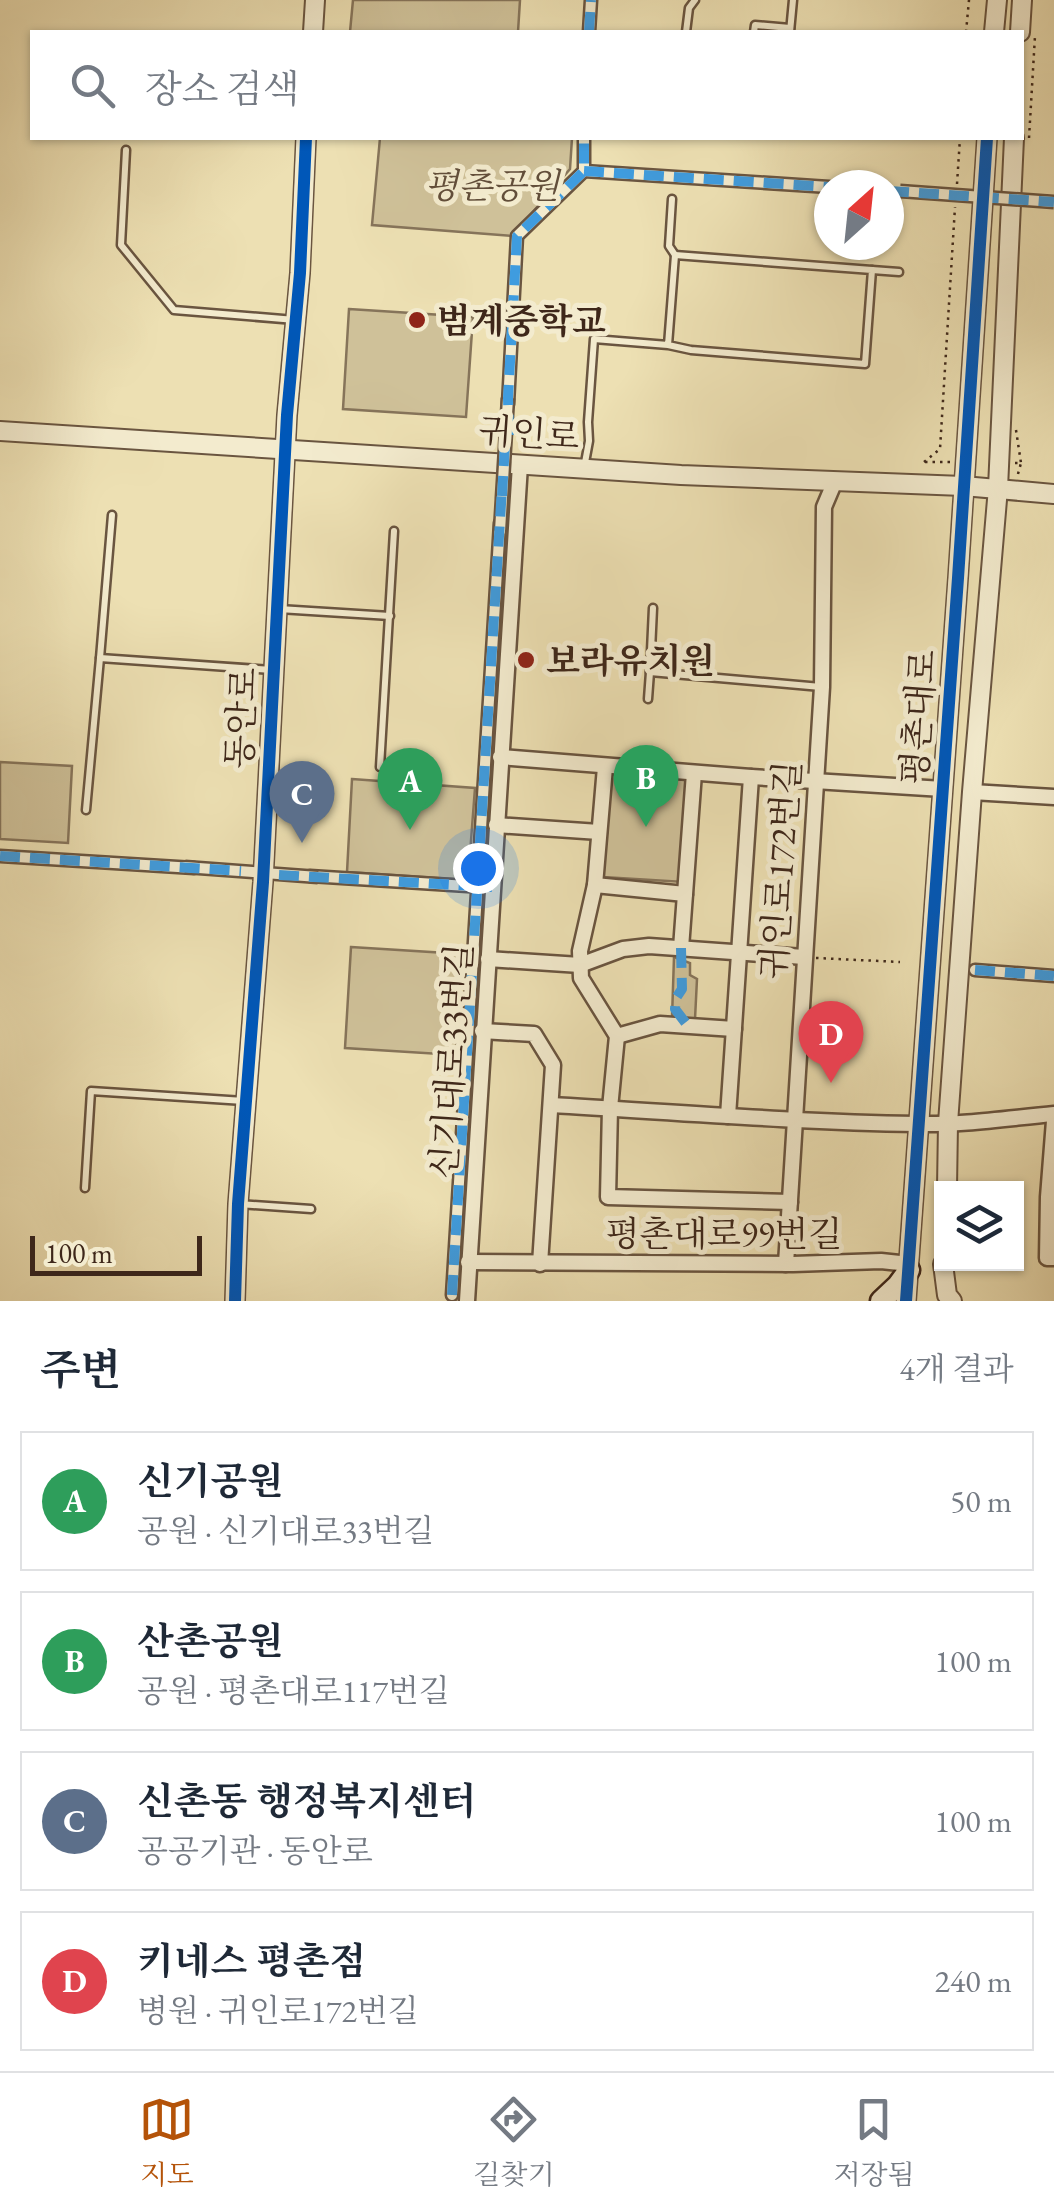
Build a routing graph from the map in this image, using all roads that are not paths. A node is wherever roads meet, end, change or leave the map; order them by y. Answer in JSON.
{"nodes":[{"id":1,"x":315,"y":0,"type":"edge"},
{"id":2,"x":592,"y":0,"type":"edge"},
{"id":3,"x":695,"y":0,"type":"edge"},
{"id":4,"x":793,"y":0,"type":"edge"},
{"id":5,"x":996,"y":0,"type":"edge"},
{"id":6,"x":1022,"y":0,"type":"edge"},
{"id":7,"x":312,"y":30,"type":"edge"},
{"id":8,"x":589,"y":30,"type":"edge"},
{"id":9,"x":686,"y":30,"type":"edge"},
{"id":10,"x":754,"y":30,"type":"edge"},
{"id":11,"x":790,"y":30,"type":"edge"},
{"id":12,"x":994,"y":30,"type":"edge"},
{"id":13,"x":1020,"y":30,"type":"edge"},
{"id":14,"x":306,"y":140,"type":"edge"},
{"id":15,"x":584,"y":140,"type":"edge"},
{"id":16,"x":987,"y":140,"type":"edge"},
{"id":17,"x":1014,"y":140,"type":"edge"},
{"id":18,"x":126,"y":150,"type":"dead end"},
{"id":19,"x":584,"y":171,"type":"junction"},
{"id":20,"x":814,"y":186,"type":"edge"},
{"id":21,"x":904,"y":192,"type":"edge"},
{"id":22,"x":672,"y":199,"type":"dead end"},
{"id":23,"x":1054,"y":202,"type":"edge"},
{"id":24,"x":675,"y":255,"type":"junction"},
{"id":25,"x":872,"y":270,"type":"junction"},
{"id":26,"x":899,"y":272,"type":"dead end"},
{"id":27,"x":297,"y":320,"type":"junction"},
{"id":28,"x":668,"y":344,"type":"junction"},
{"id":29,"x":508,"y":398,"type":"junction"},
{"id":30,"x":0,"y":432,"type":"edge"},
{"id":31,"x":508,"y":436,"type":"dead end"},
{"id":32,"x":285,"y":449,"type":"junction"},
{"id":33,"x":520,"y":465,"type":"junction"},
{"id":34,"x":584,"y":469,"type":"junction"},
{"id":35,"x":834,"y":481,"type":"junction"},
{"id":36,"x":963,"y":486,"type":"junction"},
{"id":37,"x":502,"y":488,"type":"dead end"},
{"id":38,"x":998,"y":488,"type":"junction"},
{"id":39,"x":1054,"y":494,"type":"edge"},
{"id":40,"x":112,"y":515,"type":"dead end"},
{"id":41,"x":394,"y":531,"type":"dead end"},
{"id":42,"x":500,"y":531,"type":"junction"},
{"id":43,"x":278,"y":608,"type":"junction"},
{"id":44,"x":653,"y":608,"type":"dead end"},
{"id":45,"x":956,"y":608,"type":"junction"},
{"id":46,"x":988,"y":608,"type":"junction"},
{"id":47,"x":390,"y":616,"type":"junction"},
{"id":48,"x":100,"y":658,"type":"junction"},
{"id":49,"x":274,"y":670,"type":"junction"},
{"id":50,"x":650,"y":672,"type":"junction"},
{"id":51,"x":822,"y":687,"type":"junction"},
{"id":52,"x":648,"y":700,"type":"dead end"},
{"id":53,"x":500,"y":758,"type":"junction"},
{"id":54,"x":380,"y":767,"type":"dead end"},
{"id":55,"x":605,"y":767,"type":"junction"},
{"id":56,"x":694,"y":773,"type":"junction"},
{"id":57,"x":752,"y":778,"type":"junction"},
{"id":58,"x":815,"y":781,"type":"junction"},
{"id":59,"x":943,"y":789,"type":"junction"},
{"id":60,"x":972,"y":792,"type":"junction"},
{"id":61,"x":1054,"y":797,"type":"edge"},
{"id":62,"x":86,"y":810,"type":"dead end"},
{"id":63,"x":496,"y":825,"type":"junction"},
{"id":64,"x":600,"y":832,"type":"junction"},
{"id":65,"x":0,"y":856,"type":"edge"},
{"id":66,"x":185,"y":867,"type":"junction"},
{"id":67,"x":241,"y":871,"type":"dead end"},
{"id":68,"x":279,"y":875,"type":"dead end"},
{"id":69,"x":318,"y":876,"type":"junction"},
{"id":70,"x":595,"y":885,"type":"junction"},
{"id":71,"x":485,"y":887,"type":"junction"},
{"id":72,"x":685,"y":894,"type":"junction"},
{"id":73,"x":681,"y":948,"type":"junction"},
{"id":74,"x":739,"y":953,"type":"junction"},
{"id":75,"x":804,"y":957,"type":"junction"},
{"id":76,"x":488,"y":959,"type":"junction"},
{"id":77,"x":580,"y":966,"type":"junction"},
{"id":78,"x":975,"y":970,"type":"dead end"},
{"id":79,"x":1054,"y":976,"type":"edge"},
{"id":80,"x":927,"y":994,"type":"junction"},
{"id":81,"x":959,"y":996,"type":"junction"},
{"id":82,"x":734,"y":1029,"type":"junction"},
{"id":83,"x":482,"y":1031,"type":"junction"},
{"id":84,"x":617,"y":1036,"type":"junction"},
{"id":85,"x":245,"y":1101,"type":"junction"},
{"id":86,"x":551,"y":1105,"type":"junction"},
{"id":87,"x":610,"y":1108,"type":"junction"},
{"id":88,"x":728,"y":1116,"type":"junction"},
{"id":89,"x":1054,"y":1118,"type":"edge"},
{"id":90,"x":796,"y":1120,"type":"junction"},
{"id":91,"x":948,"y":1123,"type":"junction"},
{"id":92,"x":920,"y":1124,"type":"junction"},
{"id":93,"x":947,"y":1181,"type":"edge"},
{"id":94,"x":85,"y":1188,"type":"dead end"},
{"id":95,"x":1051,"y":1197,"type":"edge"},
{"id":96,"x":790,"y":1202,"type":"junction"},
{"id":97,"x":238,"y":1204,"type":"junction"},
{"id":98,"x":312,"y":1209,"type":"dead end"},
{"id":99,"x":1054,"y":1258,"type":"edge"},
{"id":100,"x":468,"y":1262,"type":"junction"},
{"id":101,"x":540,"y":1264,"type":"junction"},
{"id":102,"x":786,"y":1264,"type":"junction"},
{"id":103,"x":909,"y":1267,"type":"junction"},
{"id":104,"x":942,"y":1271,"type":"edge"},
{"id":105,"x":944,"y":1271,"type":"edge"},
{"id":106,"x":459,"y":1298,"type":"edge"},
{"id":107,"x":235,"y":1301,"type":"edge"},
{"id":108,"x":880,"y":1301,"type":"edge"},
{"id":109,"x":906,"y":1301,"type":"edge"},
{"id":110,"x":940,"y":1301,"type":"edge"},
{"id":111,"x":952,"y":1301,"type":"edge"}],
"edges":[{"from":1,"to":7,"type":"street"},
{"from":2,"to":8,"type":"street"},
{"from":3,"to":9,"type":"lane"},
{"from":4,"to":11,"type":"lane"},
{"from":5,"to":12,"type":"street"},
{"from":6,"to":13,"type":"street"},
{"from":10,"to":11,"type":"lane"},
{"from":14,"to":27,"type":"street","name":"동안로"},
{"from":15,"to":19,"type":"street"},
{"from":16,"to":36,"type":"street","name":"평촌대로"},
{"from":17,"to":38,"type":"street","name":"평촌대로"},
{"from":18,"to":27,"type":"lane"},
{"from":19,"to":20,"type":"street"},
{"from":19,"to":29,"type":"street"},
{"from":21,"to":23,"type":"street","bridge":true},
{"from":22,"to":24,"type":"lane"},
{"from":24,"to":25,"type":"lane"},
{"from":24,"to":28,"type":"lane"},
{"from":25,"to":26,"type":"lane"},
{"from":25,"to":28,"type":"lane"},
{"from":27,"to":32,"type":"street","name":"동안로"},
{"from":28,"to":34,"type":"lane"},
{"from":29,"to":31,"type":"street"},
{"from":29,"to":42,"type":"street","bridge":true},
{"from":30,"to":32,"type":"street","name":"귀인로"},
{"from":32,"to":33,"type":"street","name":"귀인로"},
{"from":32,"to":43,"type":"street","name":"동안로"},
{"from":33,"to":34,"type":"street","name":"귀인로"},
{"from":33,"to":53,"type":"street","name":"신기대로33번길"},
{"from":34,"to":35,"type":"street","name":"귀인로"},
{"from":35,"to":36,"type":"street","name":"귀인로"},
{"from":35,"to":51,"type":"street","name":"귀인로172번길"},
{"from":36,"to":38,"type":"street","name":"귀인로"},
{"from":36,"to":45,"type":"street","name":"평촌대로"},
{"from":37,"to":42,"type":"street"},
{"from":38,"to":39,"type":"street","name":"귀인로"},
{"from":38,"to":46,"type":"street","name":"평촌대로"},
{"from":40,"to":48,"type":"lane"},
{"from":41,"to":47,"type":"lane"},
{"from":42,"to":71,"type":"street"},
{"from":43,"to":47,"type":"lane"},
{"from":43,"to":49,"type":"street","name":"동안로"},
{"from":44,"to":50,"type":"lane"},
{"from":45,"to":46,"type":"street"},
{"from":45,"to":59,"type":"street","name":"평촌대로"},
{"from":46,"to":60,"type":"street","name":"평촌대로"},
{"from":47,"to":54,"type":"lane"},
{"from":48,"to":49,"type":"lane"},
{"from":48,"to":62,"type":"lane"},
{"from":49,"to":85,"type":"street","name":"동안로"},
{"from":50,"to":51,"type":"lane"},
{"from":50,"to":52,"type":"lane"},
{"from":51,"to":58,"type":"street","name":"귀인로172번길"},
{"from":53,"to":55,"type":"street"},
{"from":53,"to":63,"type":"street","name":"신기대로33번길"},
{"from":55,"to":56,"type":"street"},
{"from":55,"to":64,"type":"street"},
{"from":56,"to":57,"type":"street"},
{"from":56,"to":72,"type":"street"},
{"from":57,"to":58,"type":"street"},
{"from":57,"to":74,"type":"street"},
{"from":58,"to":59,"type":"street"},
{"from":58,"to":75,"type":"street","name":"귀인로172번길"},
{"from":59,"to":80,"type":"street","name":"평촌대로"},
{"from":60,"to":61,"type":"street"},
{"from":60,"to":81,"type":"street","name":"평촌대로"},
{"from":63,"to":64,"type":"street"},
{"from":63,"to":71,"type":"street","name":"신기대로33번길"},
{"from":64,"to":70,"type":"street"},
{"from":65,"to":66,"type":"street"},
{"from":66,"to":67,"type":"street"},
{"from":66,"to":69,"type":"street","bridge":true},
{"from":68,"to":69,"type":"street"},
{"from":69,"to":71,"type":"street"},
{"from":70,"to":72,"type":"street"},
{"from":70,"to":77,"type":"street"},
{"from":71,"to":76,"type":"street","name":"신기대로33번길"},
{"from":71,"to":106,"type":"street"},
{"from":72,"to":73,"type":"street"},
{"from":73,"to":74,"type":"street"},
{"from":73,"to":77,"type":"street"},
{"from":74,"to":75,"type":"street"},
{"from":74,"to":82,"type":"street"},
{"from":75,"to":90,"type":"street","name":"귀인로172번길"},
{"from":76,"to":77,"type":"street"},
{"from":76,"to":83,"type":"street","name":"신기대로33번길"},
{"from":77,"to":84,"type":"street"},
{"from":78,"to":79,"type":"street"},
{"from":80,"to":81,"type":"street"},
{"from":80,"to":92,"type":"street","name":"평촌대로"},
{"from":81,"to":91,"type":"street","name":"평촌대로"},
{"from":82,"to":84,"type":"street"},
{"from":82,"to":88,"type":"street"},
{"from":83,"to":86,"type":"street"},
{"from":83,"to":100,"type":"street","name":"신기대로33번길"},
{"from":84,"to":87,"type":"street"},
{"from":85,"to":94,"type":"lane"},
{"from":85,"to":97,"type":"street","name":"동안로"},
{"from":86,"to":87,"type":"street"},
{"from":86,"to":101,"type":"street"},
{"from":87,"to":88,"type":"street"},
{"from":87,"to":96,"type":"street"},
{"from":88,"to":90,"type":"street"},
{"from":89,"to":91,"type":"street"},
{"from":89,"to":95,"type":"street"},
{"from":90,"to":92,"type":"street"},
{"from":90,"to":96,"type":"street","name":"귀인로172번길"},
{"from":91,"to":92,"type":"street"},
{"from":91,"to":93,"type":"street","name":"평촌대로"},
{"from":92,"to":103,"type":"street","name":"평촌대로"},
{"from":95,"to":99,"type":"street"},
{"from":96,"to":102,"type":"street","name":"귀인로172번길"},
{"from":97,"to":98,"type":"lane"},
{"from":97,"to":107,"type":"street","name":"동안로"},
{"from":100,"to":101,"type":"street","name":"평촌대로99번길"},
{"from":100,"to":106,"type":"street","name":"신기대로33번길"},
{"from":101,"to":102,"type":"street","name":"평촌대로99번길"},
{"from":102,"to":103,"type":"street","name":"평촌대로99번길"},
{"from":103,"to":108,"type":"main road"},
{"from":103,"to":109,"type":"street","name":"평촌대로"},
{"from":104,"to":110,"type":"street"},
{"from":105,"to":111,"type":"street"}]}
